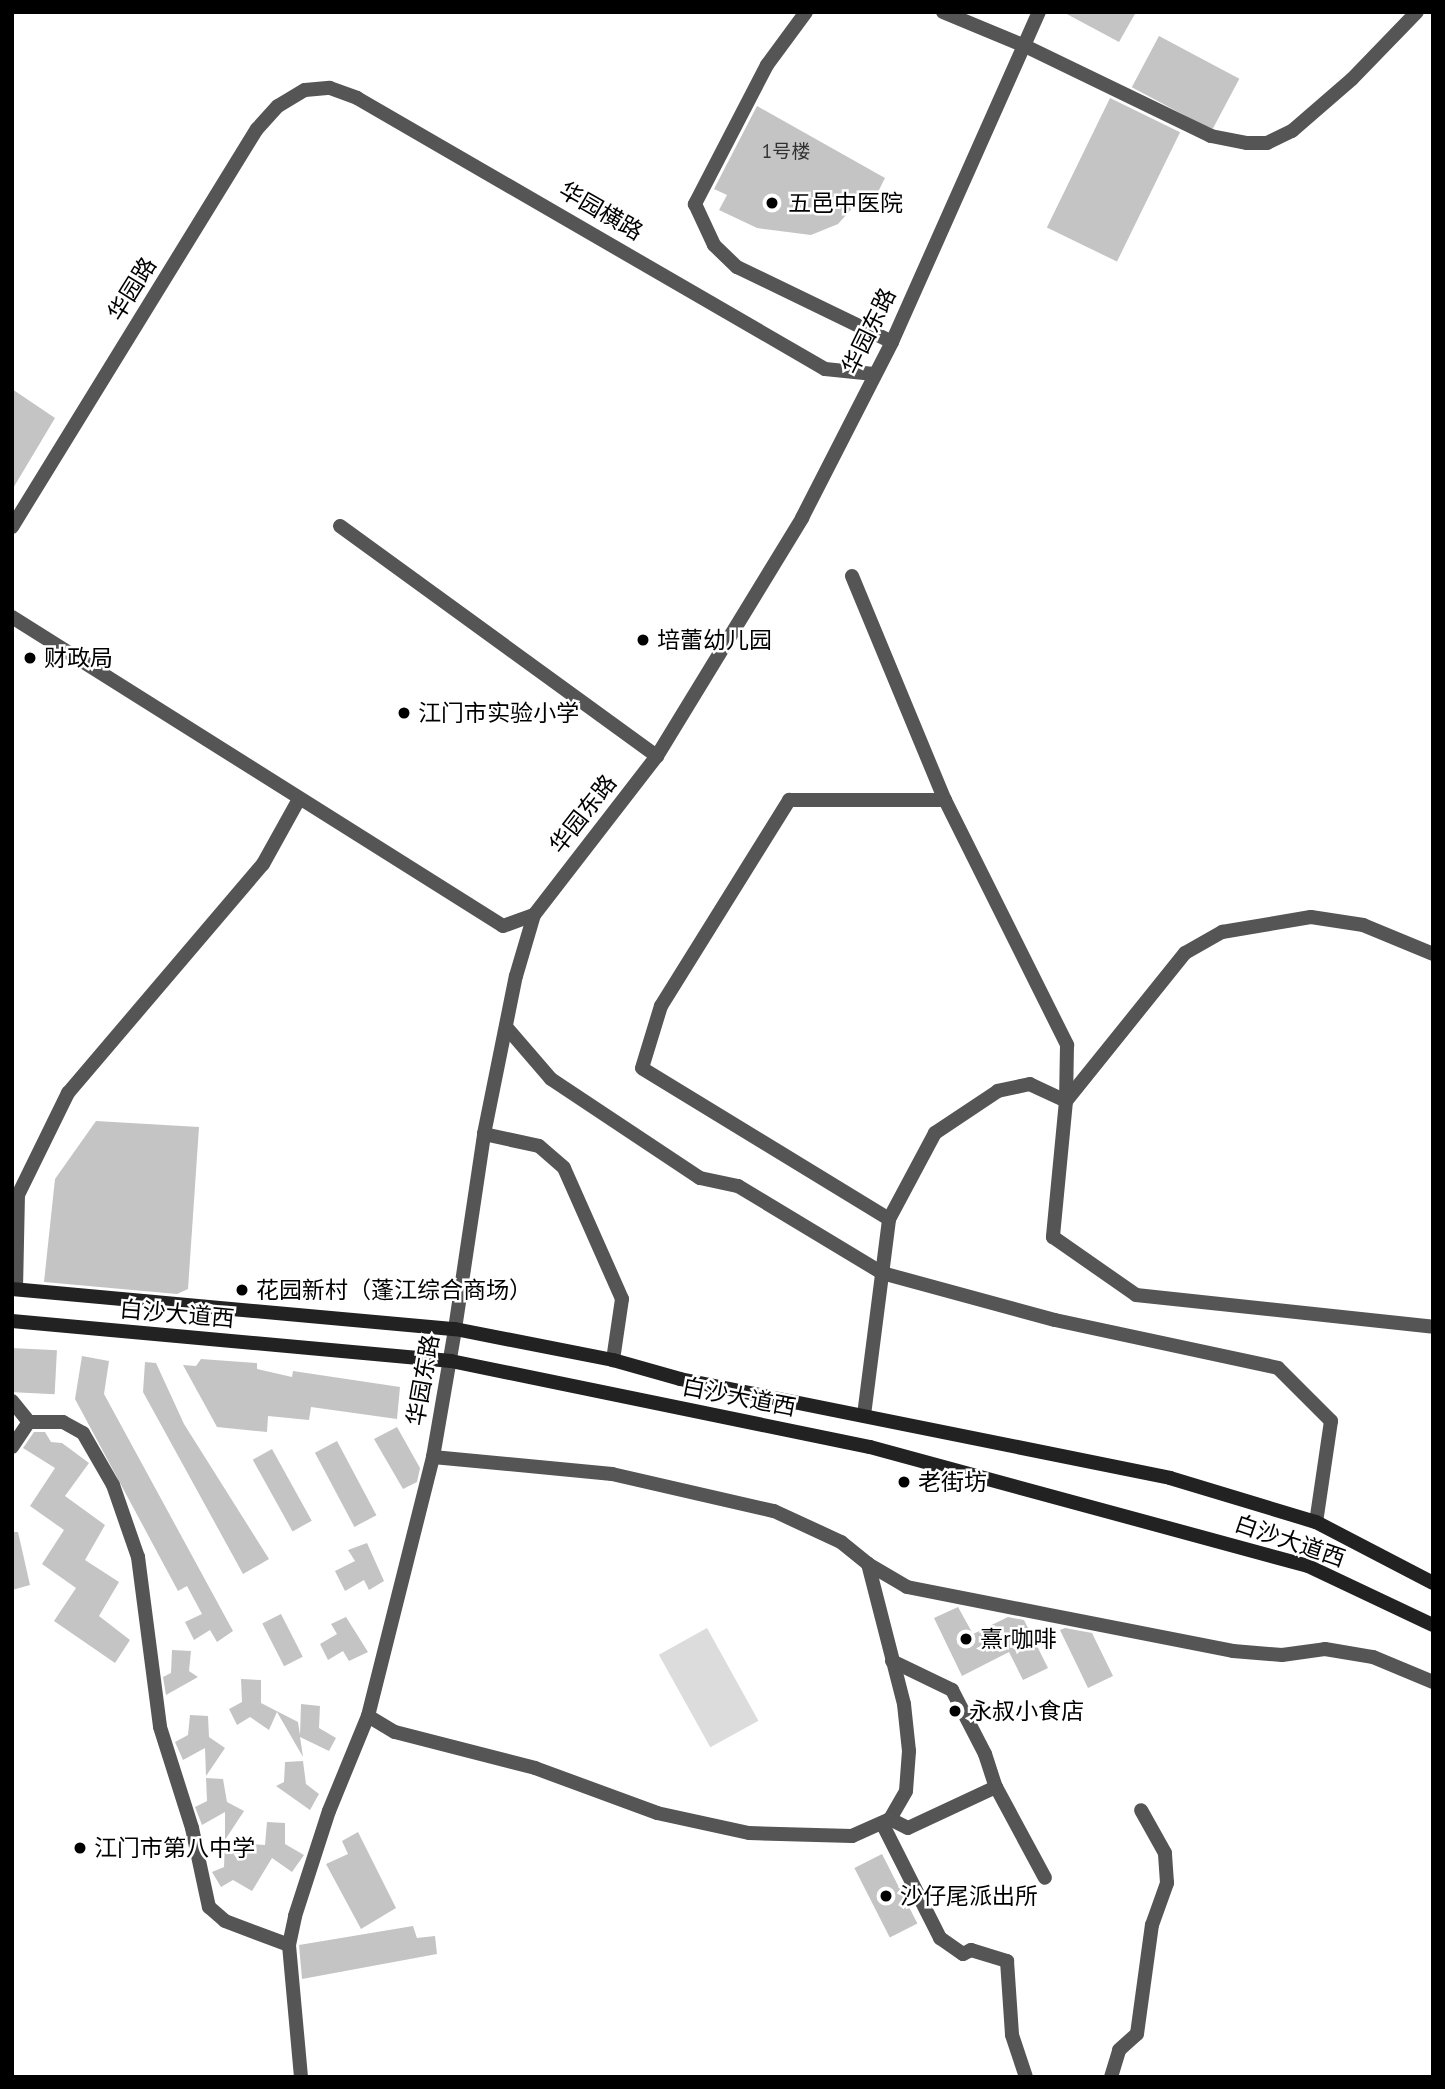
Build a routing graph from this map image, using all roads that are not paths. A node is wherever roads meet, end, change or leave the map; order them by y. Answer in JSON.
{"nodes":[{"id":1,"x":806,"y":12,"type":"edge"},
{"id":2,"x":943,"y":12,"type":"edge"},
{"id":3,"x":1039,"y":12,"type":"edge"},
{"id":4,"x":1417,"y":12,"type":"edge"},
{"id":5,"x":1025,"y":46,"type":"junction"},
{"id":6,"x":305,"y":90,"type":"joint"},
{"id":7,"x":892,"y":342,"type":"junction"},
{"id":8,"x":874,"y":374,"type":"junction"},
{"id":9,"x":340,"y":526,"type":"dead end"},
{"id":10,"x":12,"y":527,"type":"edge"},
{"id":11,"x":852,"y":576,"type":"dead end"},
{"id":12,"x":12,"y":617,"type":"edge"},
{"id":13,"x":657,"y":755,"type":"junction"},
{"id":14,"x":299,"y":799,"type":"junction"},
{"id":15,"x":946,"y":800,"type":"junction"},
{"id":16,"x":534,"y":915,"type":"junction"},
{"id":17,"x":1433,"y":954,"type":"edge"},
{"id":18,"x":506,"y":1028,"type":"junction"},
{"id":19,"x":1066,"y":1101,"type":"junction"},
{"id":20,"x":484,"y":1134,"type":"junction"},
{"id":21,"x":890,"y":1219,"type":"junction"},
{"id":22,"x":882,"y":1273,"type":"junction"},
{"id":23,"x":14,"y":1289,"type":"edge"},
{"id":24,"x":12,"y":1321,"type":"edge"},
{"id":25,"x":1433,"y":1327,"type":"edge"},
{"id":26,"x":455,"y":1329,"type":"junction"},
{"id":27,"x":613,"y":1360,"type":"junction"},
{"id":28,"x":451,"y":1361,"type":"junction"},
{"id":29,"x":12,"y":1401,"type":"edge"},
{"id":30,"x":864,"y":1415,"type":"junction"},
{"id":31,"x":29,"y":1422,"type":"junction"},
{"id":32,"x":12,"y":1447,"type":"edge"},
{"id":33,"x":433,"y":1457,"type":"junction"},
{"id":34,"x":1316,"y":1522,"type":"junction"},
{"id":35,"x":868,"y":1564,"type":"junction"},
{"id":36,"x":1433,"y":1583,"type":"edge"},
{"id":37,"x":1433,"y":1625,"type":"edge"},
{"id":38,"x":892,"y":1661,"type":"junction"},
{"id":39,"x":1433,"y":1682,"type":"edge"},
{"id":40,"x":368,"y":1716,"type":"junction"},
{"id":41,"x":996,"y":1787,"type":"junction"},
{"id":42,"x":1141,"y":1810,"type":"dead end"},
{"id":43,"x":887,"y":1822,"type":"junction"},
{"id":44,"x":1045,"y":1878,"type":"dead end"},
{"id":45,"x":289,"y":1945,"type":"junction"},
{"id":46,"x":301,"y":2077,"type":"edge"},
{"id":47,"x":1026,"y":2077,"type":"edge"},
{"id":48,"x":1111,"y":2077,"type":"edge"}],
"edges":[{"from":1,"to":7,"type":"street"},
{"from":2,"to":5,"type":"street"},
{"from":3,"to":5,"type":"street","name":"华园东路"},
{"from":4,"to":5,"type":"street"},
{"from":5,"to":7,"type":"street","name":"华园东路"},
{"from":6,"to":8,"type":"street","name":"华园横路"},
{"from":6,"to":10,"type":"street","name":"华园路"},
{"from":7,"to":8,"type":"street","name":"华园东路"},
{"from":8,"to":13,"type":"street","name":"华园东路"},
{"from":9,"to":13,"type":"street"},
{"from":11,"to":15,"type":"street"},
{"from":12,"to":14,"type":"street"},
{"from":13,"to":16,"type":"street","name":"华园东路"},
{"from":14,"to":16,"type":"street"},
{"from":14,"to":23,"type":"street"},
{"from":15,"to":19,"type":"street"},
{"from":15,"to":21,"type":"street"},
{"from":16,"to":18,"type":"street","name":"华园东路"},
{"from":17,"to":19,"type":"street"},
{"from":18,"to":20,"type":"street","name":"华园东路"},
{"from":18,"to":22,"type":"street"},
{"from":19,"to":21,"type":"street"},
{"from":19,"to":25,"type":"street"},
{"from":20,"to":26,"type":"street","name":"华园东路"},
{"from":20,"to":27,"type":"street"},
{"from":21,"to":22,"type":"street"},
{"from":22,"to":30,"type":"street"},
{"from":22,"to":34,"type":"street"},
{"from":23,"to":26,"type":"main road","name":"白沙大道西"},
{"from":24,"to":28,"type":"main road","name":"白沙大道西"},
{"from":26,"to":27,"type":"main road","name":"白沙大道西"},
{"from":26,"to":28,"type":"street","name":"华园东路"},
{"from":27,"to":30,"type":"main road","name":"白沙大道西"},
{"from":28,"to":33,"type":"street","name":"华园东路"},
{"from":28,"to":37,"type":"main road","name":"白沙大道西"},
{"from":29,"to":31,"type":"street"},
{"from":30,"to":34,"type":"main road","name":"白沙大道西"},
{"from":31,"to":32,"type":"street"},
{"from":31,"to":45,"type":"street"},
{"from":33,"to":35,"type":"street"},
{"from":33,"to":40,"type":"street","name":"华园东路"},
{"from":34,"to":36,"type":"main road","name":"白沙大道西"},
{"from":35,"to":38,"type":"street"},
{"from":35,"to":39,"type":"street"},
{"from":38,"to":41,"type":"street"},
{"from":38,"to":43,"type":"street"},
{"from":40,"to":43,"type":"street"},
{"from":40,"to":45,"type":"street","name":"华园东路"},
{"from":41,"to":43,"type":"street"},
{"from":41,"to":44,"type":"street"},
{"from":42,"to":48,"type":"street"},
{"from":43,"to":47,"type":"street"},
{"from":45,"to":46,"type":"street"}]}
